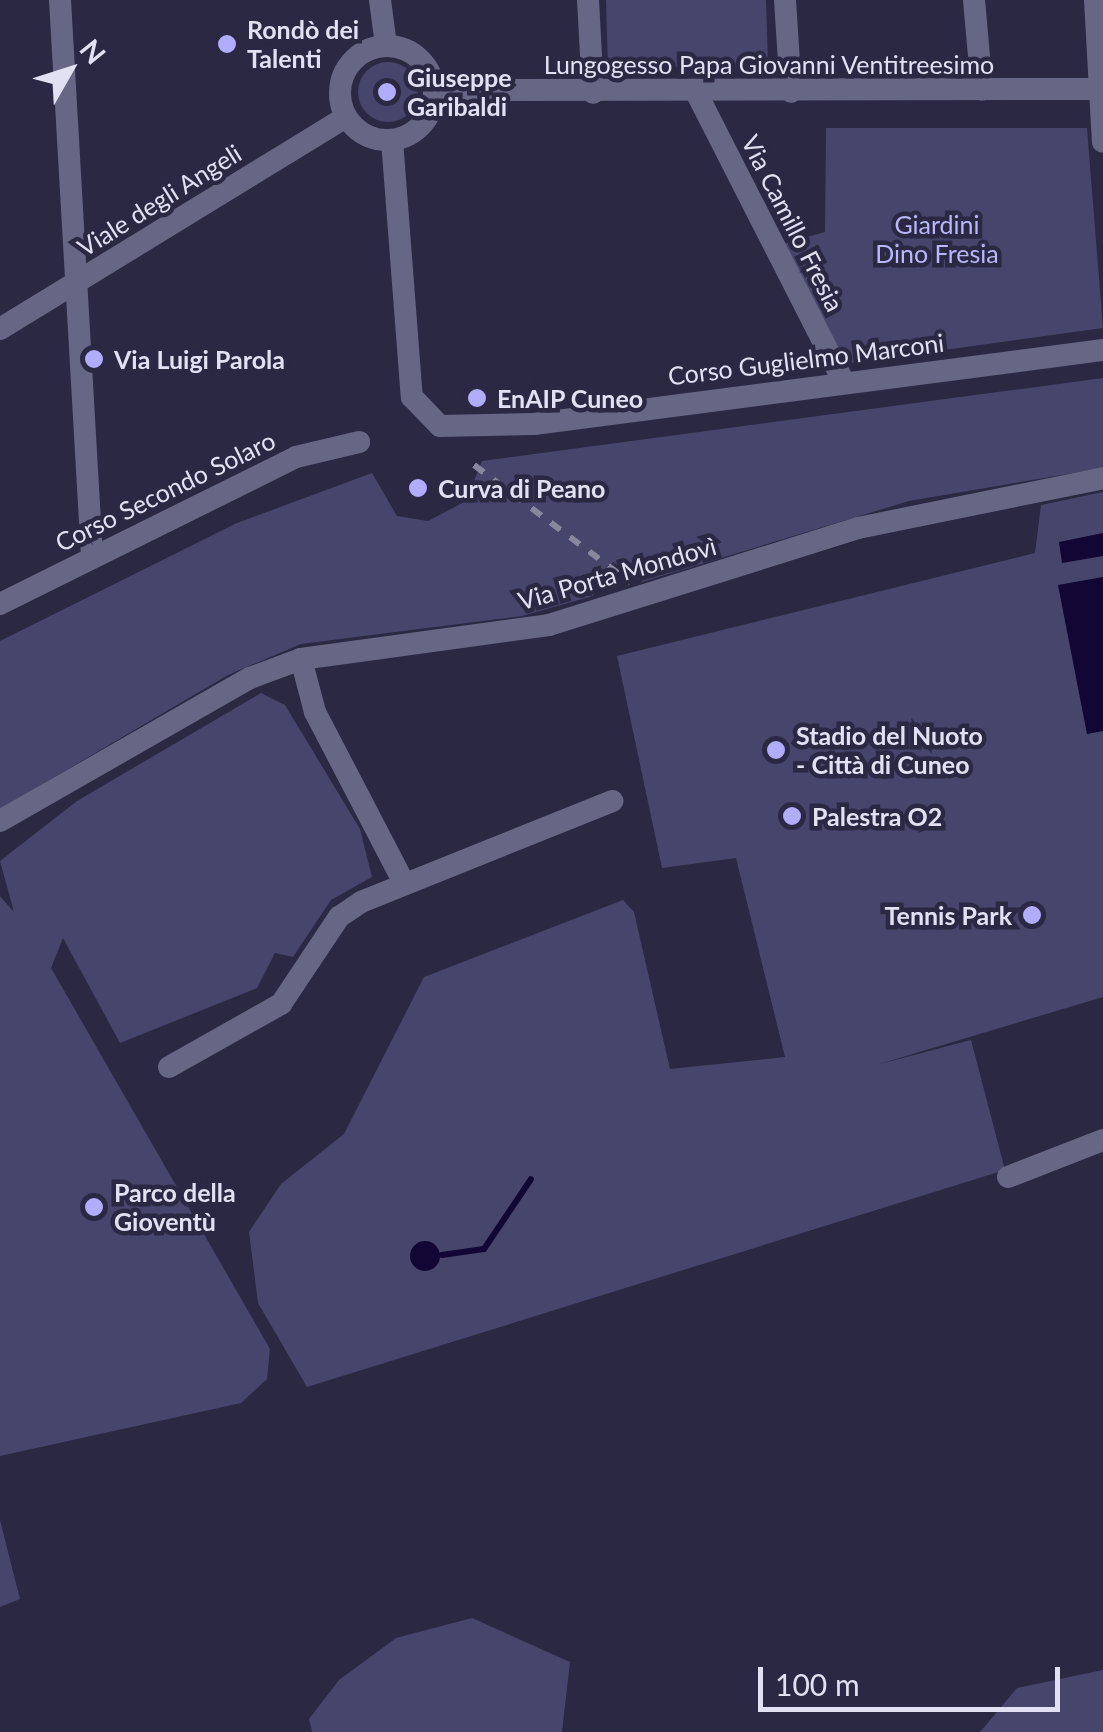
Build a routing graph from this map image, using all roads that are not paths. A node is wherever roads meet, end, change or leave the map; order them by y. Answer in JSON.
{"nodes":[{"id":1,"x":60,"y":0,"type":"edge"},
{"id":2,"x":380,"y":0,"type":"edge"},
{"id":3,"x":588,"y":0,"type":"edge"},
{"id":4,"x":786,"y":0,"type":"edge"},
{"id":5,"x":974,"y":0,"type":"edge"},
{"id":6,"x":1095,"y":0,"type":"edge"},
{"id":7,"x":386,"y":45,"type":"junction"},
{"id":8,"x":1102,"y":89,"type":"edge"},
{"id":9,"x":435,"y":90,"type":"junction"},
{"id":10,"x":695,"y":90,"type":"junction"},
{"id":11,"x":982,"y":90,"type":"junction"},
{"id":12,"x":790,"y":92,"type":"junction"},
{"id":13,"x":592,"y":93,"type":"junction"},
{"id":14,"x":346,"y":117,"type":"junction"},
{"id":15,"x":392,"y":140,"type":"junction"},
{"id":16,"x":1103,"y":142,"type":"edge"},
{"id":17,"x":75,"y":284,"type":"junction"},
{"id":18,"x":0,"y":329,"type":"edge"},
{"id":19,"x":1103,"y":350,"type":"edge"},
{"id":20,"x":843,"y":381,"type":"junction"},
{"id":21,"x":360,"y":442,"type":"dead end"},
{"id":22,"x":1103,"y":478,"type":"edge"},
{"id":23,"x":92,"y":556,"type":"junction"},
{"id":24,"x":0,"y":604,"type":"edge"},
{"id":25,"x":302,"y":659,"type":"junction"},
{"id":26,"x":612,"y":801,"type":"dead end"},
{"id":27,"x":0,"y":821,"type":"edge"},
{"id":28,"x":402,"y":879,"type":"junction"},
{"id":29,"x":169,"y":1068,"type":"dead end"},
{"id":30,"x":1103,"y":1140,"type":"edge"},
{"id":31,"x":1008,"y":1177,"type":"dead end"}],
"edges":[{"from":1,"to":17,"type":"street"},
{"from":2,"to":7,"type":"street"},
{"from":3,"to":13,"type":"street"},
{"from":4,"to":12,"type":"street"},
{"from":5,"to":11,"type":"street"},
{"from":6,"to":8,"type":"street"},
{"from":7,"to":9,"type":"street"},
{"from":7,"to":14,"type":"street"},
{"from":8,"to":11,"type":"street","name":"Lungogesso Papa Giovanni Ventitreesimo"},
{"from":8,"to":16,"type":"street"},
{"from":9,"to":13,"type":"street","name":"Lungogesso Papa Giovanni Ventitreesimo"},
{"from":9,"to":15,"type":"street"},
{"from":10,"to":12,"type":"street","name":"Lungogesso Papa Giovanni Ventitreesimo"},
{"from":10,"to":13,"type":"street","name":"Lungogesso Papa Giovanni Ventitreesimo"},
{"from":10,"to":20,"type":"street","name":"Via Camillo Fresia"},
{"from":11,"to":12,"type":"street","name":"Lungogesso Papa Giovanni Ventitreesimo"},
{"from":14,"to":15,"type":"street"},
{"from":14,"to":17,"type":"street","name":"Viale degli Angeli"},
{"from":15,"to":20,"type":"street","name":"Corso Guglielmo Marconi"},
{"from":17,"to":18,"type":"street","name":"Viale degli Angeli"},
{"from":17,"to":23,"type":"street"},
{"from":19,"to":20,"type":"street","name":"Corso Guglielmo Marconi"},
{"from":21,"to":23,"type":"street","name":"Corso Secondo Solaro"},
{"from":22,"to":25,"type":"street","name":"Via Porta Mondovì"},
{"from":23,"to":24,"type":"street","name":"Corso Secondo Solaro"},
{"from":25,"to":27,"type":"street","name":"Via Porta Mondovì"},
{"from":25,"to":28,"type":"street"},
{"from":26,"to":28,"type":"street"},
{"from":28,"to":29,"type":"street"},
{"from":30,"to":31,"type":"street"}]}
